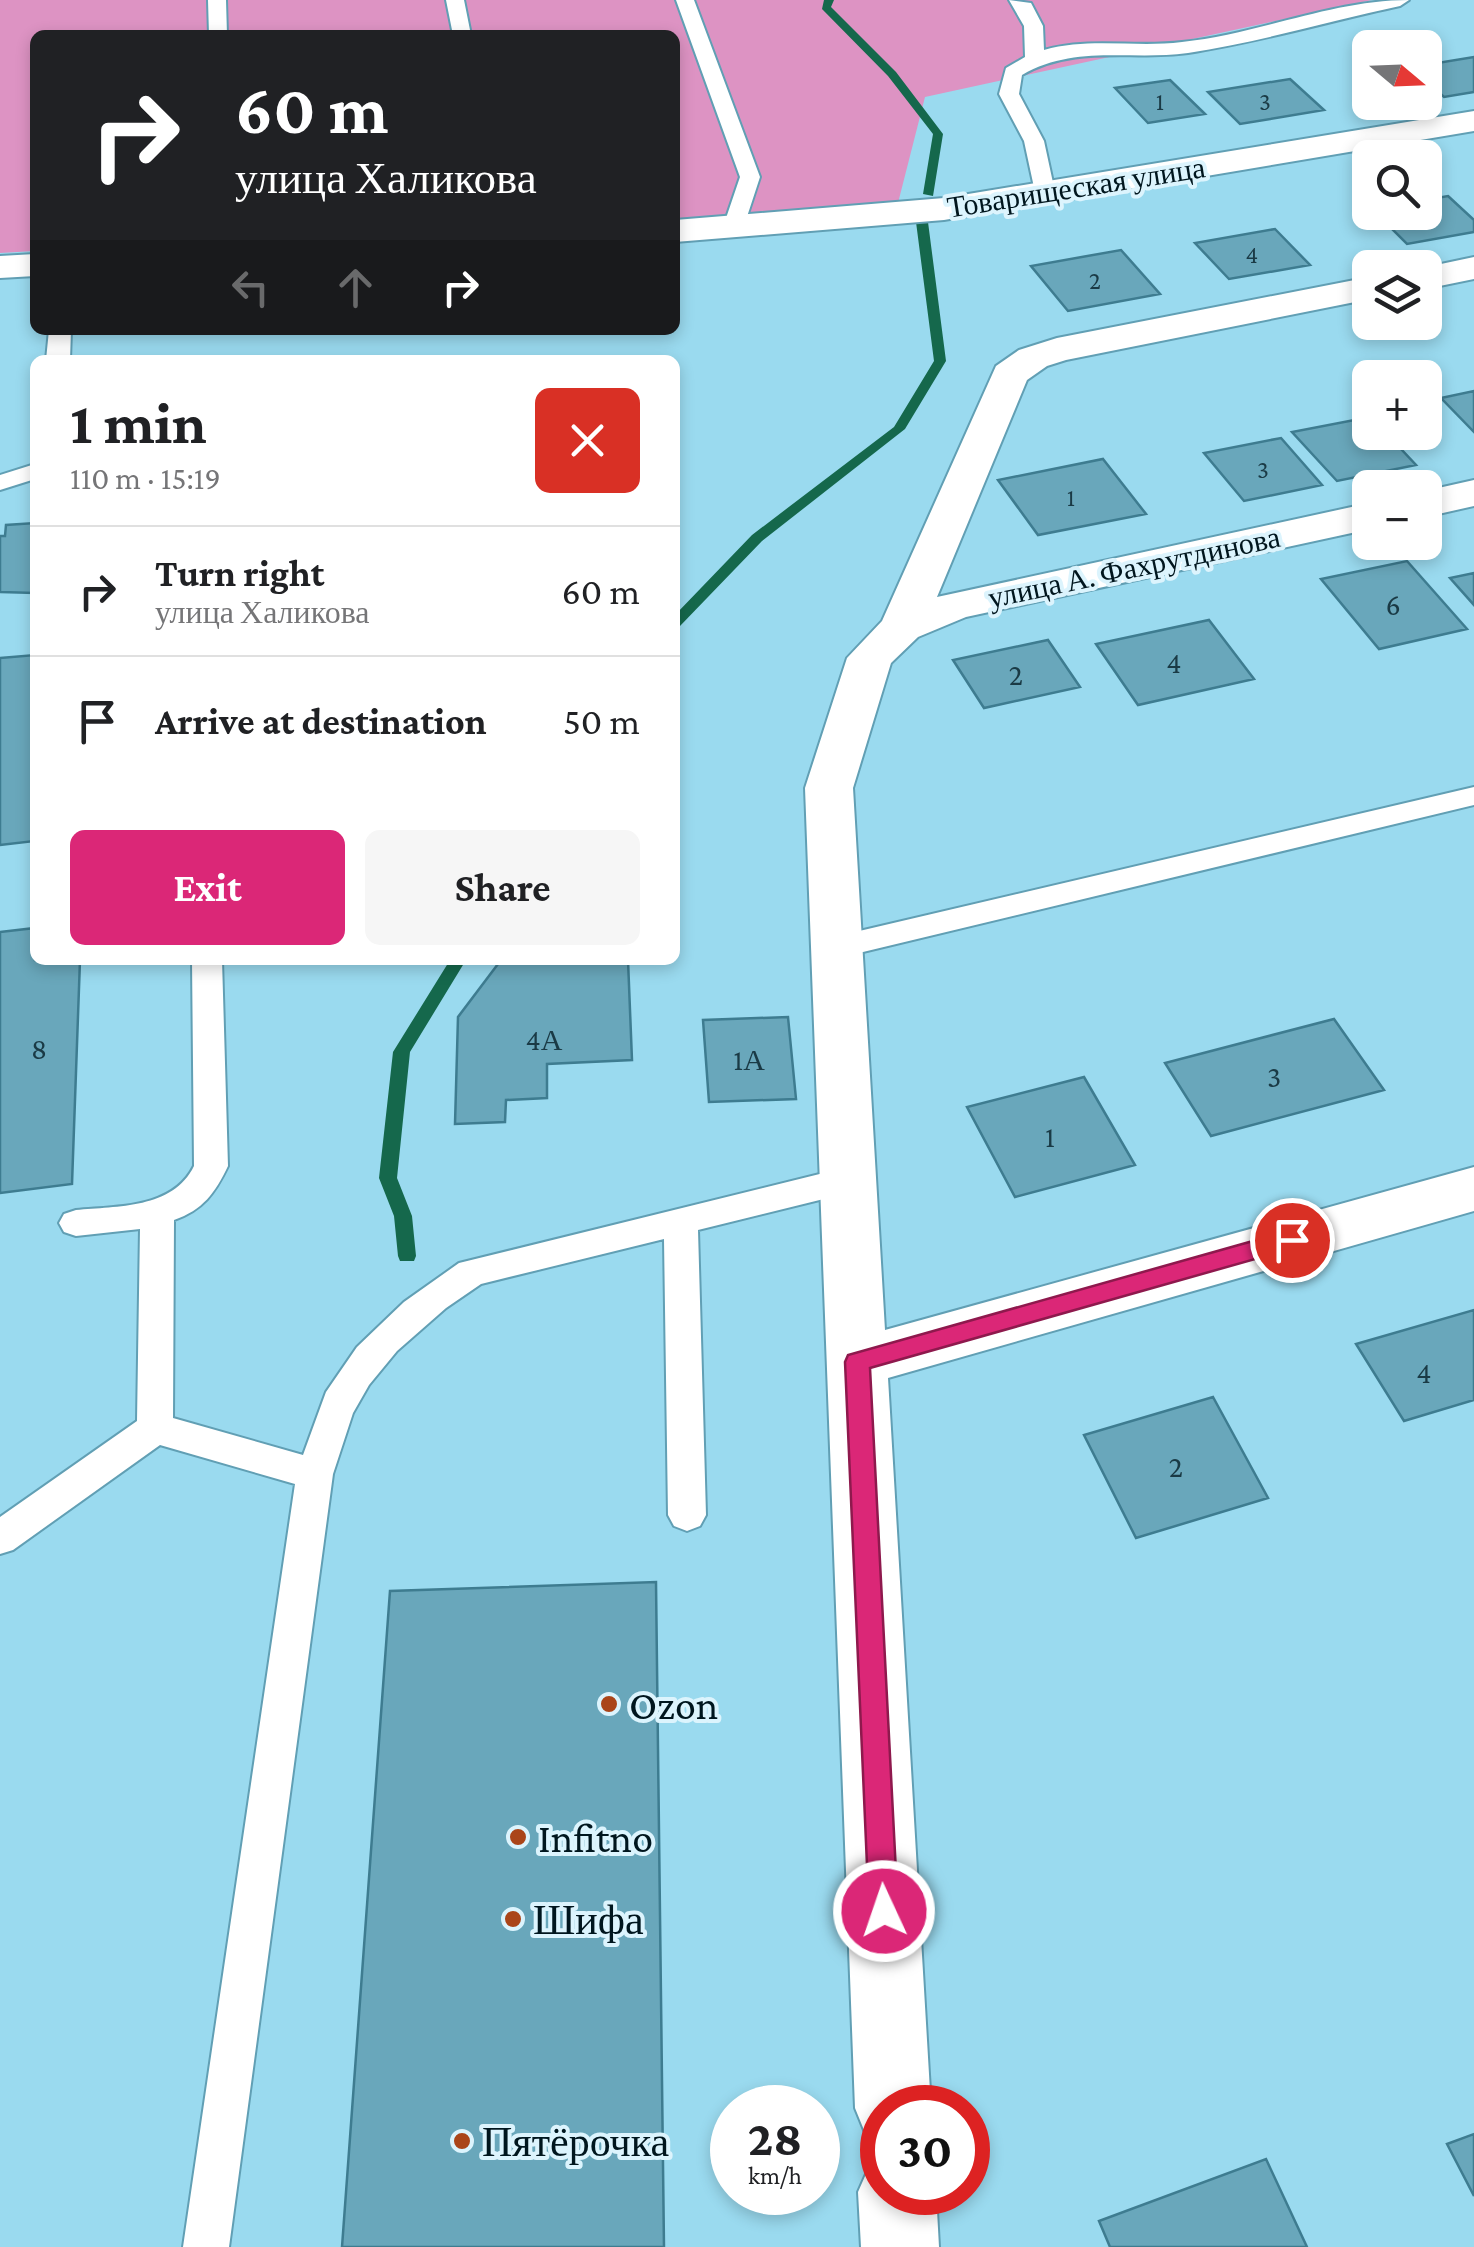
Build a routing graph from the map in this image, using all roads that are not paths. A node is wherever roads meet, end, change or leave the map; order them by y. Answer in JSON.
{"nodes":[{"id":1,"x":218,"y":0,"type":"edge"},
{"id":2,"x":455,"y":0,"type":"edge"},
{"id":3,"x":686,"y":0,"type":"edge"},
{"id":4,"x":1018,"y":0,"type":"edge"},
{"id":5,"x":1329,"y":0,"type":"edge"},
{"id":6,"x":1400,"y":0,"type":"edge"},
{"id":7,"x":1302,"y":17,"type":"junction"},
{"id":8,"x":218,"y":30,"type":"edge"},
{"id":9,"x":461,"y":30,"type":"edge"},
{"id":10,"x":1034,"y":57,"type":"junction"},
{"id":11,"x":1474,"y":121,"type":"edge"},
{"id":12,"x":1045,"y":192,"type":"junction"},
{"id":13,"x":734,"y":226,"type":"junction"},
{"id":14,"x":680,"y":230,"type":"edge"},
{"id":15,"x":30,"y":265,"type":"edge"},
{"id":16,"x":0,"y":267,"type":"edge"},
{"id":17,"x":1474,"y":268,"type":"edge"},
{"id":18,"x":1442,"y":275,"type":"edge"},
{"id":19,"x":1352,"y":292,"type":"edge"},
{"id":20,"x":30,"y":472,"type":"edge"},
{"id":21,"x":0,"y":483,"type":"edge"},
{"id":22,"x":1474,"y":494,"type":"edge"},
{"id":23,"x":1442,"y":501,"type":"edge"},
{"id":24,"x":1352,"y":520,"type":"edge"},
{"id":25,"x":902,"y":628,"type":"junction"},
{"id":26,"x":1474,"y":796,"type":"edge"},
{"id":27,"x":838,"y":947,"type":"junction"},
{"id":28,"x":207,"y":965,"type":"edge"},
{"id":29,"x":848,"y":1180,"type":"junction"},
{"id":30,"x":1474,"y":1188,"type":"edge"},
{"id":31,"x":156,"y":1212,"type":"junction"},
{"id":32,"x":681,"y":1221,"type":"junction"},
{"id":33,"x":76,"y":1223,"type":"dead end"},
{"id":34,"x":857,"y":1362,"type":"junction"},
{"id":35,"x":155,"y":1428,"type":"junction"},
{"id":36,"x":314,"y":1474,"type":"junction"},
{"id":37,"x":687,"y":1515,"type":"dead end"},
{"id":38,"x":0,"y":1538,"type":"edge"},
{"id":39,"x":892,"y":2085,"type":"edge"},
{"id":40,"x":898,"y":2215,"type":"edge"},
{"id":41,"x":206,"y":2247,"type":"edge"},
{"id":42,"x":900,"y":2247,"type":"edge"}],
"edges":[{"from":1,"to":8,"type":"lane"},
{"from":2,"to":9,"type":"lane"},
{"from":3,"to":13,"type":"lane"},
{"from":4,"to":10,"type":"lane"},
{"from":5,"to":7,"type":"lane"},
{"from":6,"to":7,"type":"lane"},
{"from":7,"to":10,"type":"lane"},
{"from":10,"to":12,"type":"lane"},
{"from":11,"to":12,"type":"street","name":"Товарищеская улица"},
{"from":12,"to":13,"type":"street","name":"Товарищеская улица"},
{"from":13,"to":14,"type":"street","name":"Товарищеская улица"},
{"from":15,"to":16,"type":"street"},
{"from":17,"to":18,"type":"street"},
{"from":19,"to":25,"type":"street"},
{"from":20,"to":21,"type":"lane"},
{"from":22,"to":23,"type":"street"},
{"from":24,"to":25,"type":"street","name":"улица А. Фахрутдинова"},
{"from":25,"to":27,"type":"street"},
{"from":26,"to":27,"type":"lane"},
{"from":27,"to":29,"type":"street"},
{"from":28,"to":31,"type":"lane"},
{"from":29,"to":32,"type":"lane"},
{"from":29,"to":34,"type":"street"},
{"from":30,"to":34,"type":"street"},
{"from":31,"to":33,"type":"lane"},
{"from":31,"to":35,"type":"lane"},
{"from":32,"to":36,"type":"lane"},
{"from":32,"to":37,"type":"lane"},
{"from":34,"to":39,"type":"street"},
{"from":35,"to":36,"type":"lane"},
{"from":35,"to":38,"type":"lane"},
{"from":36,"to":41,"type":"lane"},
{"from":40,"to":42,"type":"street"}]}
